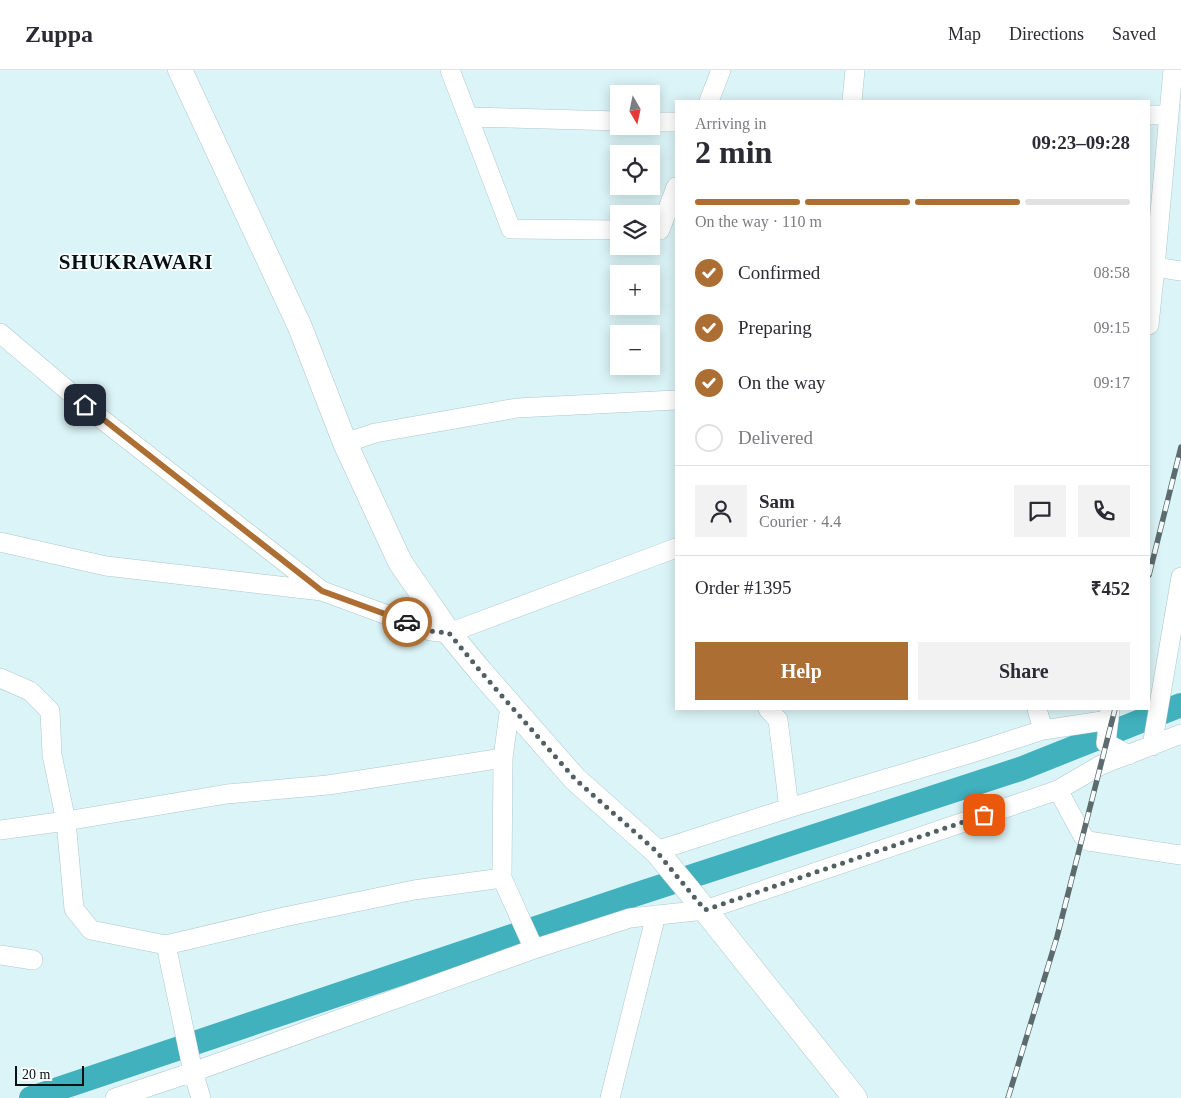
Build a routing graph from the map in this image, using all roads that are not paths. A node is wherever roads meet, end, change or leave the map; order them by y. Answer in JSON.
{"nodes":[{"id":1,"x":180,"y":70,"type":"edge"},
{"id":2,"x":450,"y":70,"type":"edge"},
{"id":3,"x":721,"y":70,"type":"edge"},
{"id":4,"x":855,"y":70,"type":"edge"},
{"id":5,"x":1173,"y":70,"type":"edge"},
{"id":6,"x":709,"y":100,"type":"edge"},
{"id":7,"x":852,"y":100,"type":"edge"},
{"id":8,"x":1169,"y":114,"type":"junction"},
{"id":9,"x":1150,"y":115,"type":"edge"},
{"id":10,"x":468,"y":117,"type":"junction"},
{"id":11,"x":610,"y":121,"type":"edge"},
{"id":12,"x":660,"y":122,"type":"edge"},
{"id":13,"x":675,"y":122,"type":"edge"},
{"id":14,"x":675,"y":190,"type":"edge"},
{"id":15,"x":610,"y":230,"type":"edge"},
{"id":16,"x":662,"y":230,"type":"edge"},
{"id":17,"x":1152,"y":267,"type":"edge"},
{"id":18,"x":1181,"y":271,"type":"edge"},
{"id":19,"x":1150,"y":306,"type":"edge"},
{"id":20,"x":0,"y":333,"type":"edge"},
{"id":21,"x":675,"y":400,"type":"edge"},
{"id":22,"x":345,"y":443,"type":"junction"},
{"id":23,"x":0,"y":542,"type":"edge"},
{"id":24,"x":675,"y":548,"type":"edge"},
{"id":25,"x":1181,"y":577,"type":"edge"},
{"id":26,"x":322,"y":591,"type":"junction"},
{"id":27,"x":449,"y":633,"type":"junction"},
{"id":28,"x":0,"y":678,"type":"edge"},
{"id":29,"x":510,"y":706,"type":"junction"},
{"id":30,"x":769,"y":710,"type":"edge"},
{"id":31,"x":1037,"y":710,"type":"edge"},
{"id":32,"x":1109,"y":714,"type":"edge"},
{"id":33,"x":1043,"y":730,"type":"junction"},
{"id":34,"x":1181,"y":734,"type":"edge"},
{"id":35,"x":1152,"y":746,"type":"junction"},
{"id":36,"x":1129,"y":756,"type":"junction"},
{"id":37,"x":503,"y":758,"type":"junction"},
{"id":38,"x":1058,"y":790,"type":"junction"},
{"id":39,"x":790,"y":808,"type":"junction"},
{"id":40,"x":66,"y":821,"type":"junction"},
{"id":41,"x":0,"y":830,"type":"edge"},
{"id":42,"x":656,"y":852,"type":"junction"},
{"id":43,"x":1181,"y":855,"type":"edge"},
{"id":44,"x":502,"y":878,"type":"junction"},
{"id":45,"x":705,"y":909,"type":"junction"},
{"id":46,"x":656,"y":915,"type":"junction"},
{"id":47,"x":166,"y":945,"type":"junction"},
{"id":48,"x":534,"y":949,"type":"junction"},
{"id":49,"x":0,"y":955,"type":"edge"},
{"id":50,"x":33,"y":960,"type":"dead end"},
{"id":51,"x":193,"y":1072,"type":"junction"},
{"id":52,"x":115,"y":1098,"type":"edge"},
{"id":53,"x":201,"y":1098,"type":"edge"},
{"id":54,"x":610,"y":1098,"type":"edge"},
{"id":55,"x":855,"y":1098,"type":"edge"}],
"edges":[{"from":1,"to":22,"type":"street"},
{"from":2,"to":10,"type":"street"},
{"from":3,"to":6,"type":"street"},
{"from":4,"to":7,"type":"street"},
{"from":5,"to":8,"type":"street"},
{"from":8,"to":9,"type":"street"},
{"from":8,"to":17,"type":"street"},
{"from":10,"to":11,"type":"street"},
{"from":10,"to":15,"type":"street"},
{"from":12,"to":13,"type":"street"},
{"from":14,"to":16,"type":"street"},
{"from":17,"to":18,"type":"street"},
{"from":17,"to":19,"type":"street"},
{"from":20,"to":26,"type":"street"},
{"from":21,"to":22,"type":"street"},
{"from":22,"to":27,"type":"street"},
{"from":23,"to":26,"type":"street"},
{"from":24,"to":27,"type":"street"},
{"from":25,"to":35,"type":"street"},
{"from":26,"to":27,"type":"street"},
{"from":27,"to":29,"type":"street"},
{"from":28,"to":40,"type":"street"},
{"from":29,"to":37,"type":"street"},
{"from":29,"to":42,"type":"street"},
{"from":30,"to":39,"type":"street"},
{"from":31,"to":33,"type":"street"},
{"from":32,"to":33,"type":"street"},
{"from":32,"to":36,"type":"street"},
{"from":33,"to":39,"type":"street"},
{"from":34,"to":35,"type":"street"},
{"from":35,"to":36,"type":"street"},
{"from":36,"to":38,"type":"street"},
{"from":37,"to":40,"type":"street"},
{"from":37,"to":44,"type":"street"},
{"from":38,"to":43,"type":"street"},
{"from":38,"to":45,"type":"street"},
{"from":39,"to":42,"type":"street"},
{"from":40,"to":41,"type":"street"},
{"from":40,"to":47,"type":"street"},
{"from":42,"to":45,"type":"street"},
{"from":44,"to":47,"type":"street"},
{"from":44,"to":48,"type":"street"},
{"from":45,"to":46,"type":"street"},
{"from":45,"to":55,"type":"street"},
{"from":46,"to":48,"type":"street"},
{"from":46,"to":54,"type":"street"},
{"from":47,"to":51,"type":"street"},
{"from":48,"to":51,"type":"street"},
{"from":49,"to":50,"type":"street"},
{"from":51,"to":52,"type":"street"},
{"from":51,"to":53,"type":"street"}]}
